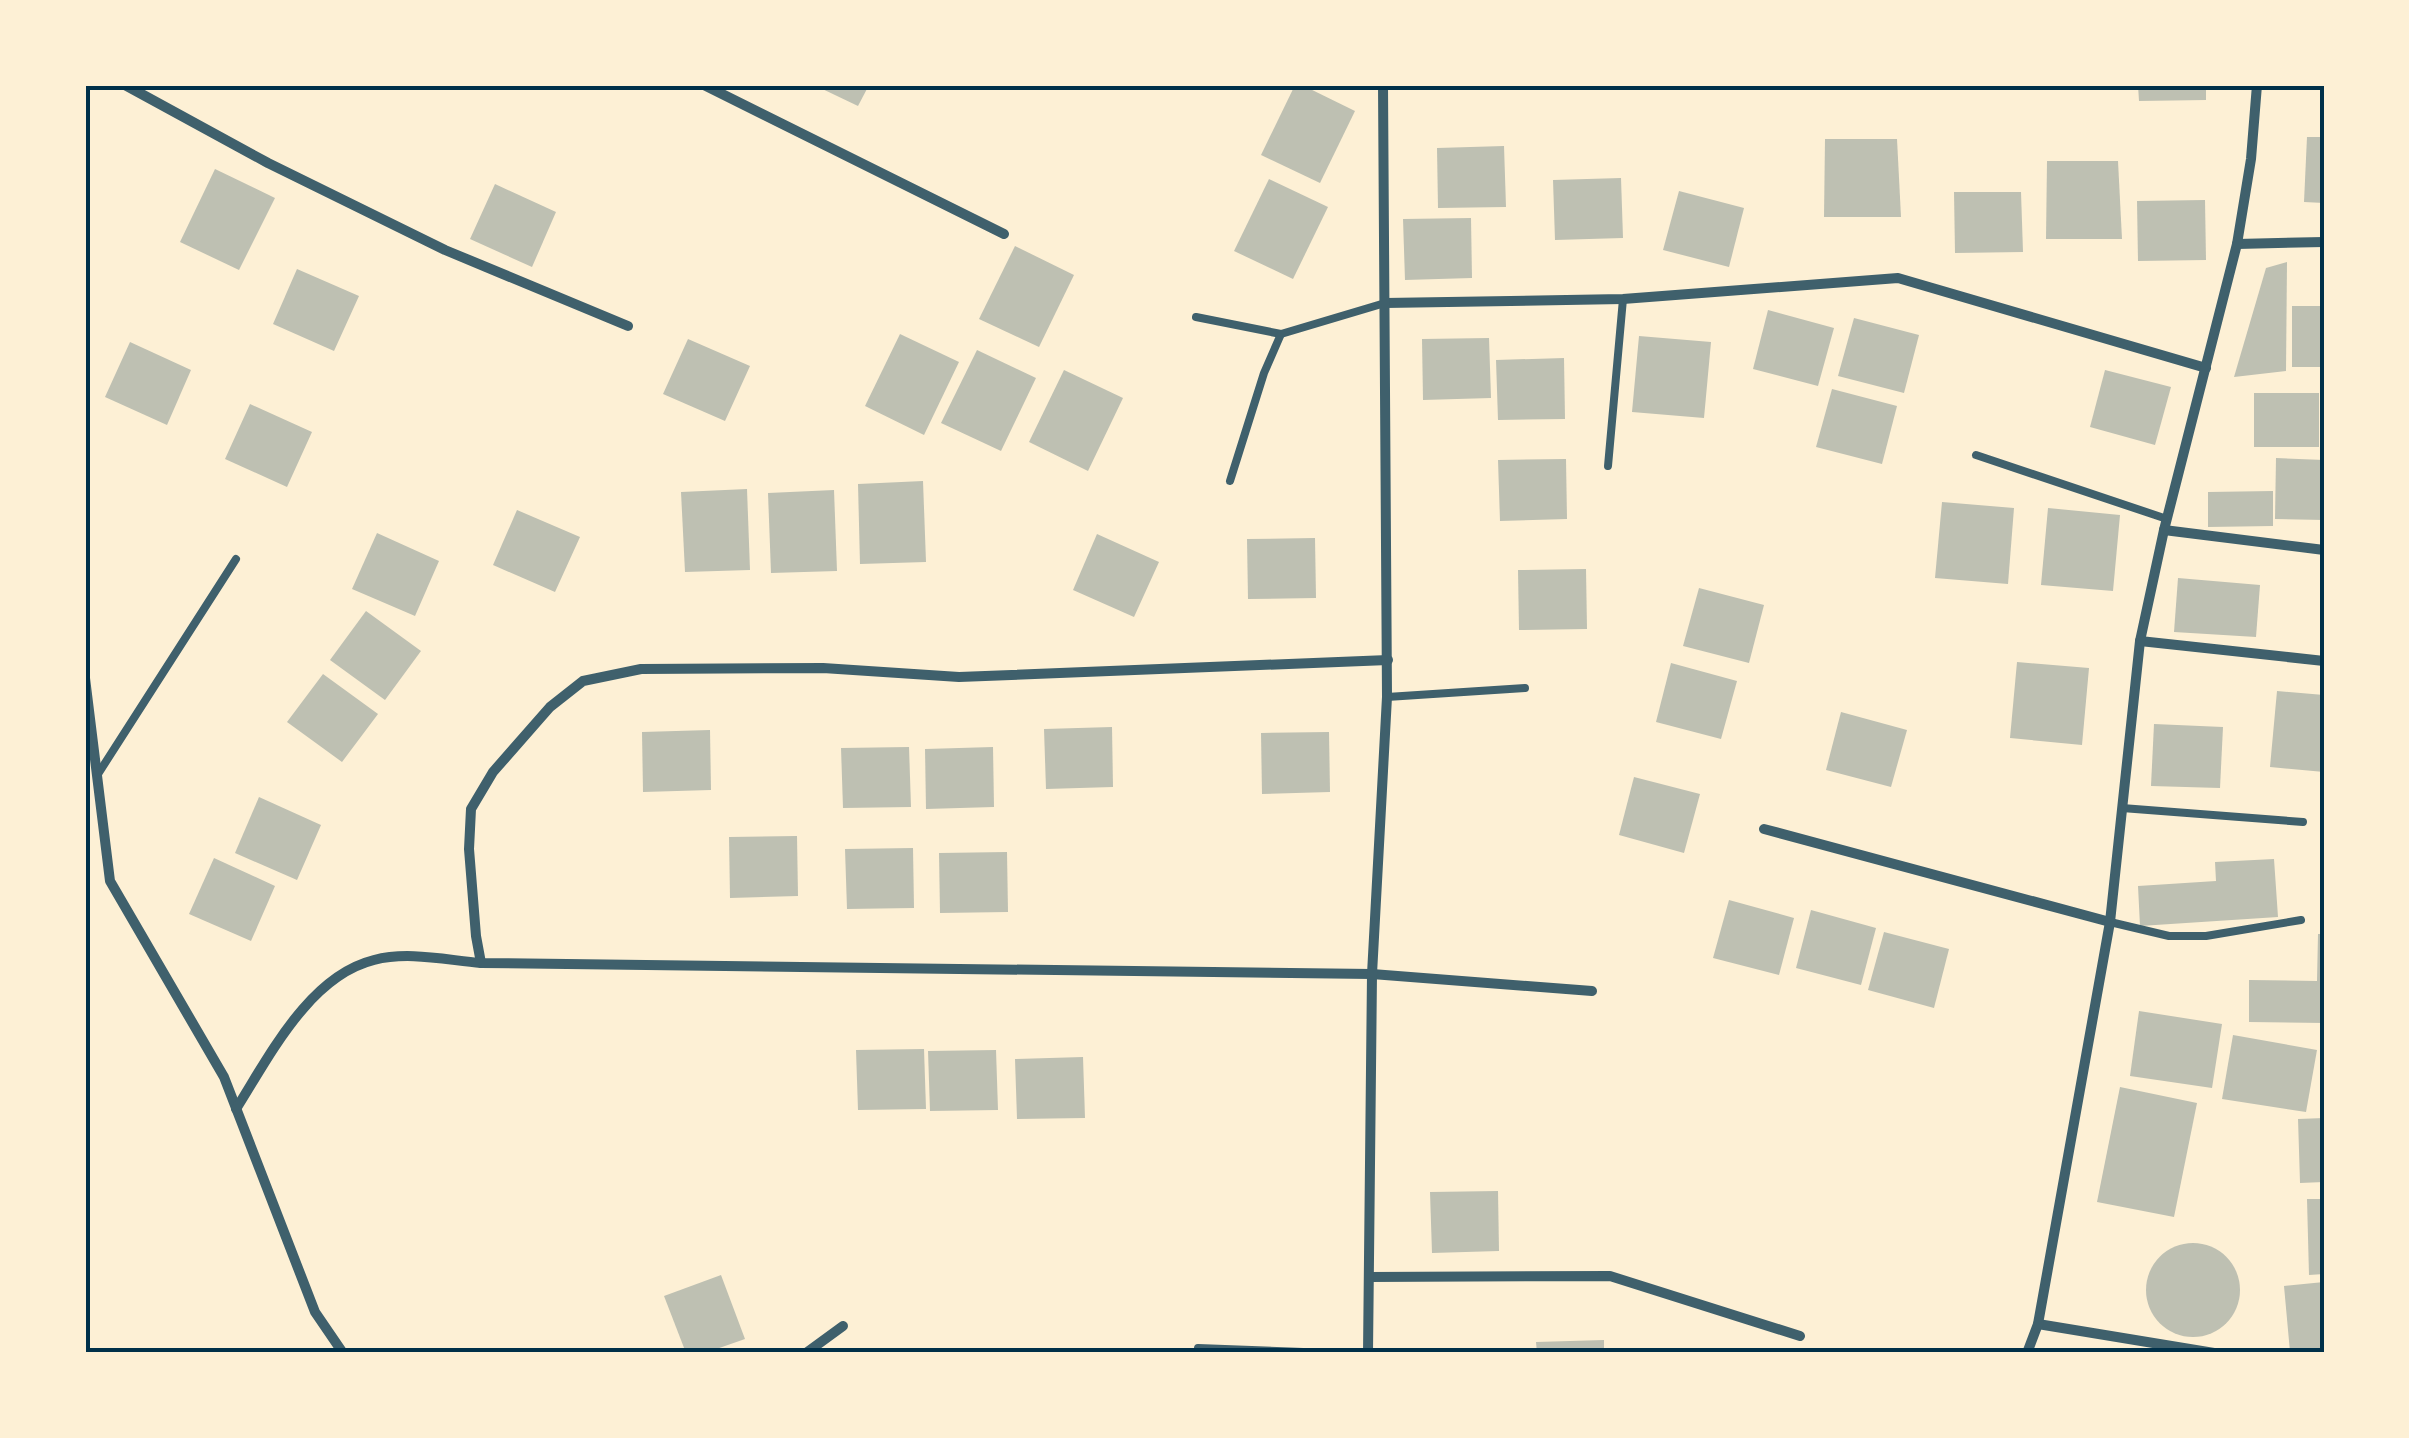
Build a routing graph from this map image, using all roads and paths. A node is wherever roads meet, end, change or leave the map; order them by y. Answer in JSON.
{"nodes":[{"id":1,"x":126,"y":85,"type":"edge"},
{"id":2,"x":704,"y":85,"type":"edge"},
{"id":3,"x":1383,"y":85,"type":"edge"},
{"id":4,"x":2257,"y":85,"type":"edge"},
{"id":5,"x":1004,"y":234,"type":"dead end"},
{"id":6,"x":2324,"y":242,"type":"edge"},
{"id":7,"x":2237,"y":244,"type":"junction"},
{"id":8,"x":1622,"y":299,"type":"junction"},
{"id":9,"x":1385,"y":303,"type":"junction"},
{"id":10,"x":1196,"y":317,"type":"dead end"},
{"id":11,"x":628,"y":326,"type":"dead end"},
{"id":12,"x":1281,"y":334,"type":"junction"},
{"id":13,"x":2206,"y":368,"type":"junction"},
{"id":14,"x":1976,"y":455,"type":"dead end"},
{"id":15,"x":1608,"y":466,"type":"dead end"},
{"id":16,"x":1230,"y":481,"type":"dead end"},
{"id":17,"x":2165,"y":524,"type":"junction"},
{"id":18,"x":2324,"y":550,"type":"edge"},
{"id":19,"x":236,"y":560,"type":"dead end"},
{"id":20,"x":2140,"y":640,"type":"junction"},
{"id":21,"x":1388,"y":660,"type":"junction"},
{"id":22,"x":2324,"y":661,"type":"edge"},
{"id":23,"x":85,"y":678,"type":"edge"},
{"id":24,"x":1525,"y":688,"type":"dead end"},
{"id":25,"x":1388,"y":697,"type":"junction"},
{"id":26,"x":97,"y":776,"type":"junction"},
{"id":27,"x":2122,"y":808,"type":"junction"},
{"id":28,"x":2303,"y":822,"type":"dead end"},
{"id":29,"x":1764,"y":829,"type":"dead end"},
{"id":30,"x":2301,"y":920,"type":"dead end"},
{"id":31,"x":2110,"y":922,"type":"junction"},
{"id":32,"x":481,"y":964,"type":"junction"},
{"id":33,"x":1372,"y":974,"type":"junction"},
{"id":34,"x":1592,"y":991,"type":"dead end"},
{"id":35,"x":236,"y":1110,"type":"junction"},
{"id":36,"x":1369,"y":1277,"type":"junction"},
{"id":37,"x":2038,"y":1324,"type":"junction"},
{"id":38,"x":843,"y":1326,"type":"dead end"},
{"id":39,"x":1800,"y":1336,"type":"dead end"},
{"id":40,"x":1198,"y":1348,"type":"dead end"},
{"id":41,"x":343,"y":1353,"type":"edge"},
{"id":42,"x":806,"y":1353,"type":"edge"},
{"id":43,"x":1330,"y":1353,"type":"edge"},
{"id":44,"x":1368,"y":1353,"type":"edge"},
{"id":45,"x":2028,"y":1353,"type":"edge"},
{"id":46,"x":2214,"y":1353,"type":"edge"}],
"edges":[{"from":1,"to":11,"type":"street"},
{"from":2,"to":5,"type":"street"},
{"from":3,"to":9,"type":"street"},
{"from":4,"to":7,"type":"street"},
{"from":6,"to":7,"type":"street"},
{"from":7,"to":13,"type":"street"},
{"from":8,"to":9,"type":"street"},
{"from":8,"to":13,"type":"street"},
{"from":8,"to":15,"type":"lane"},
{"from":9,"to":12,"type":"lane"},
{"from":9,"to":21,"type":"street"},
{"from":10,"to":12,"type":"lane"},
{"from":12,"to":16,"type":"lane"},
{"from":13,"to":17,"type":"street"},
{"from":14,"to":17,"type":"lane"},
{"from":17,"to":18,"type":"street"},
{"from":17,"to":20,"type":"street"},
{"from":19,"to":26,"type":"lane"},
{"from":20,"to":22,"type":"street"},
{"from":20,"to":27,"type":"street"},
{"from":21,"to":25,"type":"street"},
{"from":21,"to":32,"type":"street"},
{"from":23,"to":26,"type":"street"},
{"from":24,"to":25,"type":"lane"},
{"from":25,"to":33,"type":"street"},
{"from":26,"to":35,"type":"street"},
{"from":27,"to":28,"type":"lane"},
{"from":27,"to":31,"type":"street"},
{"from":29,"to":31,"type":"street"},
{"from":30,"to":31,"type":"lane"},
{"from":31,"to":37,"type":"street"},
{"from":32,"to":33,"type":"street"},
{"from":32,"to":35,"type":"street"},
{"from":33,"to":34,"type":"street"},
{"from":33,"to":36,"type":"street"},
{"from":35,"to":41,"type":"street"},
{"from":36,"to":39,"type":"street"},
{"from":36,"to":44,"type":"street"},
{"from":37,"to":45,"type":"street"},
{"from":37,"to":46,"type":"street"},
{"from":38,"to":42,"type":"street"},
{"from":40,"to":43,"type":"lane"}]}
